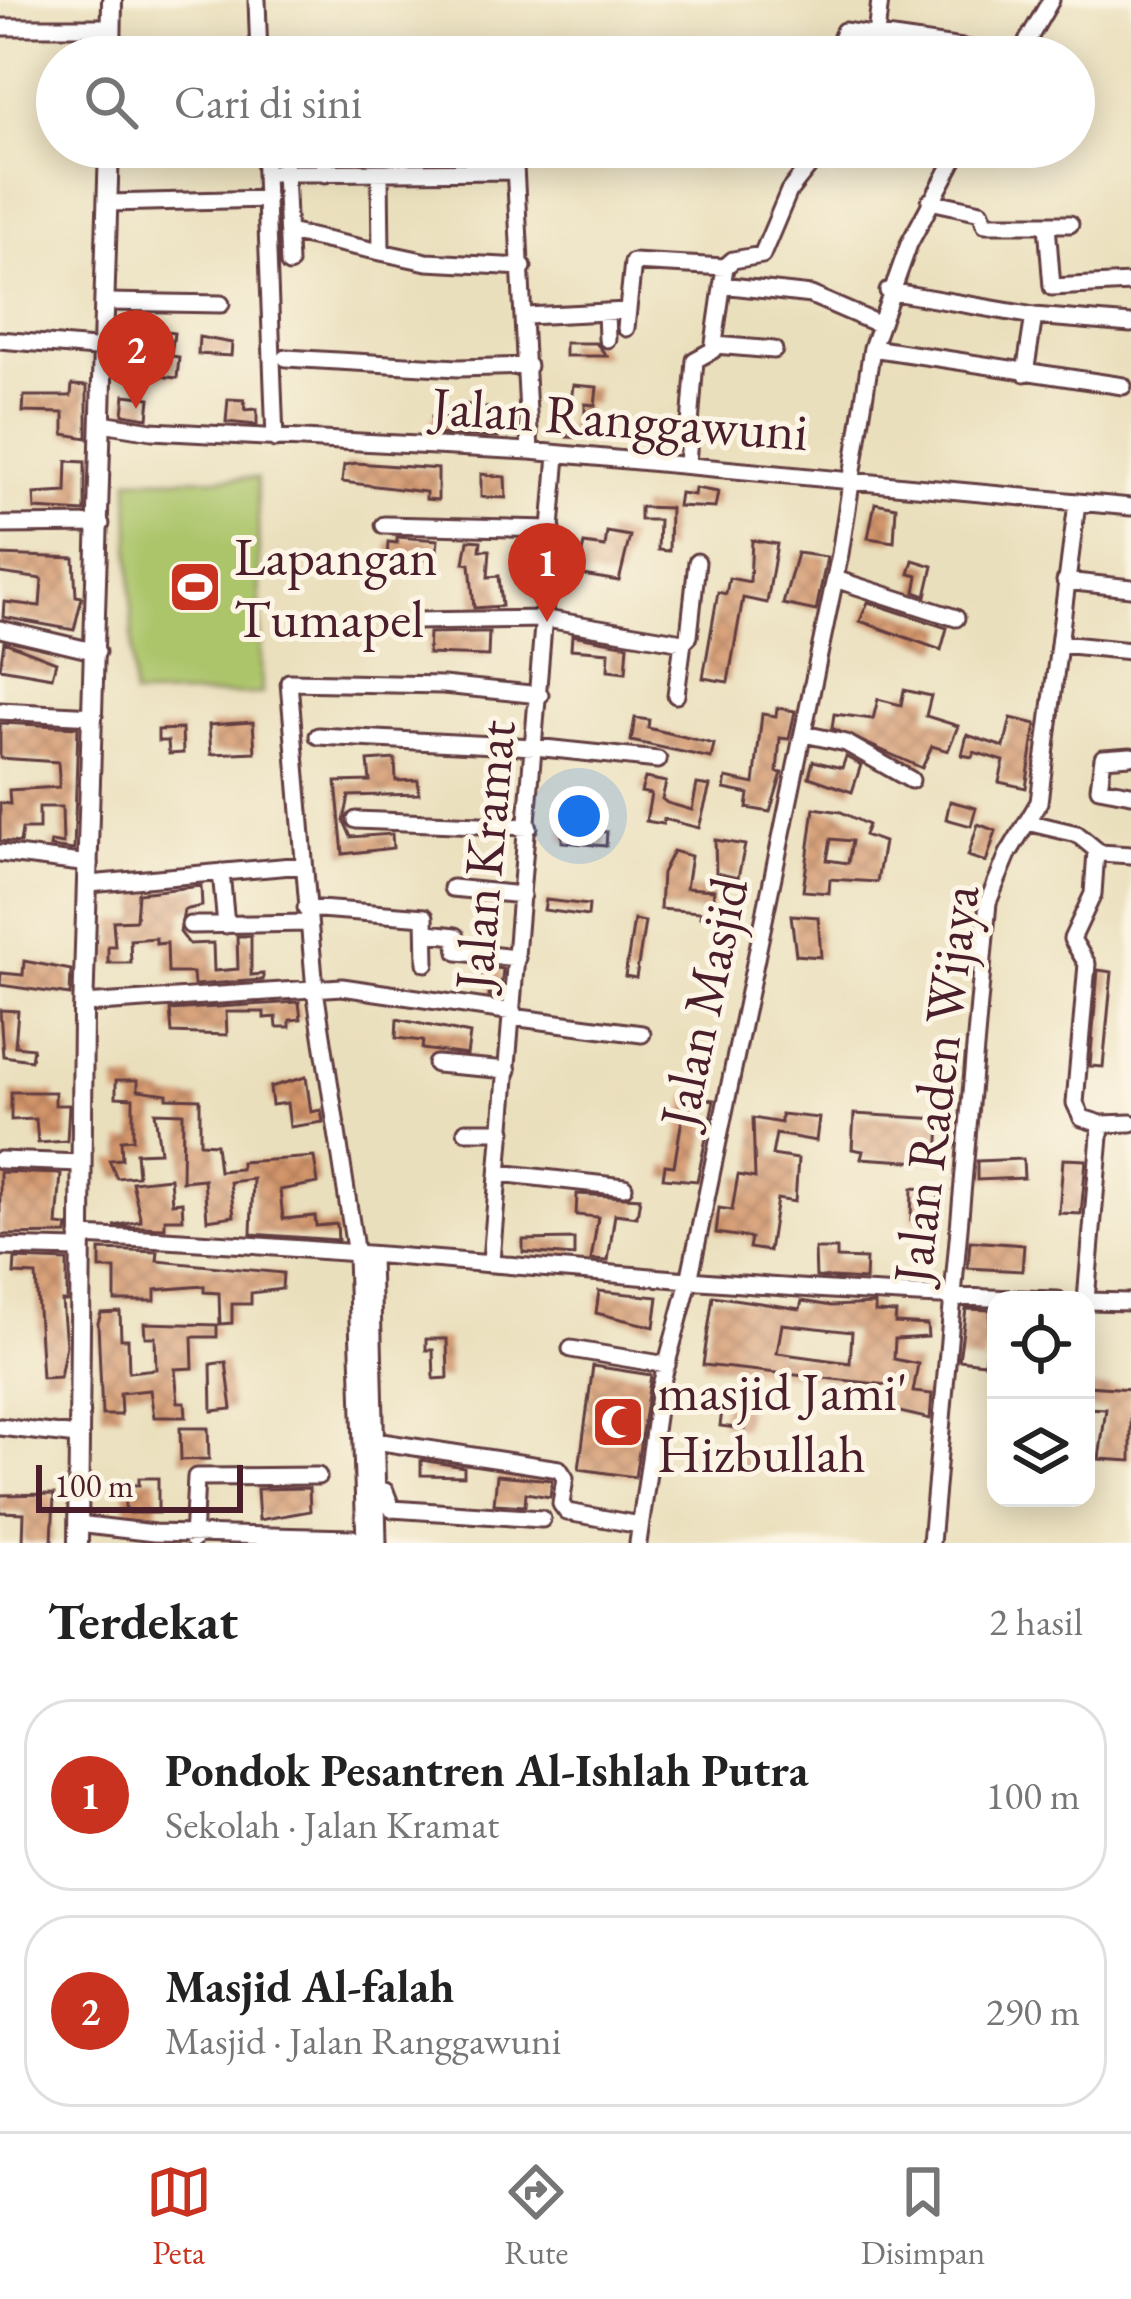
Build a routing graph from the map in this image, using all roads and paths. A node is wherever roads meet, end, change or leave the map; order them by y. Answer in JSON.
{"nodes":[{"id":1,"x":112,"y":0,"type":"edge"},
{"id":2,"x":257,"y":0,"type":"edge"},
{"id":3,"x":880,"y":0,"type":"edge"},
{"id":4,"x":1052,"y":0,"type":"edge"},
{"id":5,"x":0,"y":27,"type":"edge"},
{"id":6,"x":111,"y":27,"type":"junction"},
{"id":7,"x":876,"y":34,"type":"junction"},
{"id":8,"x":111,"y":36,"type":"edge"},
{"id":9,"x":259,"y":36,"type":"edge"},
{"id":10,"x":840,"y":36,"type":"edge"},
{"id":11,"x":888,"y":36,"type":"edge"},
{"id":12,"x":1031,"y":36,"type":"edge"},
{"id":13,"x":109,"y":168,"type":"edge"},
{"id":14,"x":272,"y":168,"type":"edge"},
{"id":15,"x":276,"y":168,"type":"edge"},
{"id":16,"x":325,"y":168,"type":"edge"},
{"id":17,"x":515,"y":168,"type":"edge"},
{"id":18,"x":808,"y":168,"type":"edge"},
{"id":19,"x":949,"y":168,"type":"edge"},
{"id":20,"x":515,"y":171,"type":"junction"},
{"id":21,"x":274,"y":172,"type":"junction"},
{"id":22,"x":325,"y":174,"type":"junction"},
{"id":23,"x":380,"y":174,"type":"junction"},
{"id":24,"x":267,"y":199,"type":"junction"},
{"id":25,"x":930,"y":201,"type":"junction"},
{"id":26,"x":108,"y":203,"type":"junction"},
{"id":27,"x":1070,"y":224,"type":"dead end"},
{"id":28,"x":1047,"y":225,"type":"junction"},
{"id":29,"x":288,"y":232,"type":"junction"},
{"id":30,"x":381,"y":252,"type":"junction"},
{"id":31,"x":289,"y":264,"type":"dead end"},
{"id":32,"x":523,"y":267,"type":"junction"},
{"id":33,"x":724,"y":276,"type":"junction"},
{"id":34,"x":1131,"y":283,"type":"edge"},
{"id":35,"x":888,"y":291,"type":"junction"},
{"id":36,"x":106,"y":302,"type":"junction"},
{"id":37,"x":221,"y":304,"type":"dead end"},
{"id":38,"x":606,"y":312,"type":"junction"},
{"id":39,"x":526,"y":316,"type":"junction"},
{"id":40,"x":1034,"y":316,"type":"junction"},
{"id":41,"x":878,"y":324,"type":"junction"},
{"id":42,"x":1131,"y":324,"type":"edge"},
{"id":43,"x":607,"y":339,"type":"dead end"},
{"id":44,"x":0,"y":340,"type":"edge"},
{"id":45,"x":715,"y":345,"type":"junction"},
{"id":46,"x":872,"y":348,"type":"junction"},
{"id":47,"x":106,"y":349,"type":"junction"},
{"id":48,"x":774,"y":350,"type":"dead end"},
{"id":49,"x":286,"y":358,"type":"dead end"},
{"id":50,"x":528,"y":366,"type":"junction"},
{"id":51,"x":1025,"y":373,"type":"junction"},
{"id":52,"x":1123,"y":386,"type":"dead end"},
{"id":53,"x":102,"y":423,"type":"junction"},
{"id":54,"x":283,"y":439,"type":"junction"},
{"id":55,"x":530,"y":451,"type":"junction"},
{"id":56,"x":557,"y":454,"type":"junction"},
{"id":57,"x":686,"y":464,"type":"junction"},
{"id":58,"x":855,"y":479,"type":"junction"},
{"id":59,"x":1076,"y":503,"type":"junction"},
{"id":60,"x":1131,"y":507,"type":"edge"},
{"id":61,"x":101,"y":524,"type":"junction"},
{"id":62,"x":0,"y":525,"type":"edge"},
{"id":63,"x":383,"y":525,"type":"dead end"},
{"id":64,"x":552,"y":530,"type":"junction"},
{"id":65,"x":697,"y":562,"type":"dead end"},
{"id":66,"x":835,"y":579,"type":"junction"},
{"id":67,"x":1065,"y":581,"type":"junction"},
{"id":68,"x":1131,"y":588,"type":"edge"},
{"id":69,"x":956,"y":618,"type":"dead end"},
{"id":70,"x":546,"y":619,"type":"junction"},
{"id":71,"x":415,"y":622,"type":"dead end"},
{"id":72,"x":0,"y":628,"type":"edge"},
{"id":73,"x":683,"y":642,"type":"junction"},
{"id":74,"x":1060,"y":644,"type":"junction"},
{"id":75,"x":1131,"y":651,"type":"edge"},
{"id":76,"x":97,"y":652,"type":"junction"},
{"id":77,"x":540,"y":694,"type":"junction"},
{"id":78,"x":676,"y":694,"type":"dead end"},
{"id":79,"x":0,"y":711,"type":"edge"},
{"id":80,"x":94,"y":716,"type":"junction"},
{"id":81,"x":804,"y":734,"type":"junction"},
{"id":82,"x":317,"y":736,"type":"dead end"},
{"id":83,"x":535,"y":747,"type":"junction"},
{"id":84,"x":1131,"y":756,"type":"edge"},
{"id":85,"x":658,"y":760,"type":"dead end"},
{"id":86,"x":911,"y":780,"type":"dead end"},
{"id":87,"x":1131,"y":794,"type":"edge"},
{"id":88,"x":356,"y":820,"type":"dead end"},
{"id":89,"x":1030,"y":824,"type":"junction"},
{"id":90,"x":529,"y":827,"type":"junction"},
{"id":91,"x":1096,"y":850,"type":"junction"},
{"id":92,"x":0,"y":853,"type":"edge"},
{"id":93,"x":1131,"y":855,"type":"edge"},
{"id":94,"x":303,"y":866,"type":"junction"},
{"id":95,"x":221,"y":872,"type":"junction"},
{"id":96,"x":89,"y":874,"type":"junction"},
{"id":97,"x":452,"y":888,"type":"dead end"},
{"id":98,"x":522,"y":895,"type":"junction"},
{"id":99,"x":310,"y":913,"type":"junction"},
{"id":100,"x":190,"y":925,"type":"dead end"},
{"id":101,"x":226,"y":925,"type":"junction"},
{"id":102,"x":428,"y":933,"type":"junction"},
{"id":103,"x":517,"y":958,"type":"junction"},
{"id":104,"x":426,"y":963,"type":"dead end"},
{"id":105,"x":329,"y":989,"type":"junction"},
{"id":106,"x":84,"y":1004,"type":"junction"},
{"id":107,"x":512,"y":1014,"type":"junction"},
{"id":108,"x":642,"y":1034,"type":"dead end"},
{"id":109,"x":436,"y":1064,"type":"dead end"},
{"id":110,"x":508,"y":1070,"type":"junction"},
{"id":111,"x":1131,"y":1123,"type":"edge"},
{"id":112,"x":1101,"y":1124,"type":"junction"},
{"id":113,"x":466,"y":1131,"type":"dead end"},
{"id":114,"x":502,"y":1132,"type":"junction"},
{"id":115,"x":0,"y":1160,"type":"edge"},
{"id":116,"x":81,"y":1163,"type":"junction"},
{"id":117,"x":499,"y":1173,"type":"junction"},
{"id":118,"x":624,"y":1187,"type":"dead end"},
{"id":119,"x":78,"y":1242,"type":"junction"},
{"id":120,"x":0,"y":1246,"type":"edge"},
{"id":121,"x":363,"y":1255,"type":"junction"},
{"id":122,"x":491,"y":1262,"type":"junction"},
{"id":123,"x":689,"y":1281,"type":"junction"},
{"id":124,"x":1087,"y":1291,"type":"edge"},
{"id":125,"x":952,"y":1298,"type":"junction"},
{"id":126,"x":987,"y":1299,"type":"edge"},
{"id":127,"x":1095,"y":1300,"type":"edge"},
{"id":128,"x":1131,"y":1302,"type":"edge"},
{"id":129,"x":571,"y":1349,"type":"dead end"},
{"id":130,"x":667,"y":1365,"type":"junction"},
{"id":131,"x":0,"y":1427,"type":"edge"},
{"id":132,"x":77,"y":1436,"type":"junction"},
{"id":133,"x":375,"y":1441,"type":"junction"},
{"id":134,"x":318,"y":1476,"type":"dead end"},
{"id":135,"x":370,"y":1489,"type":"junction"},
{"id":136,"x":542,"y":1519,"type":"dead end"},
{"id":137,"x":640,"y":1525,"type":"junction"},
{"id":138,"x":78,"y":1534,"type":"edge"},
{"id":139,"x":154,"y":1538,"type":"edge"},
{"id":140,"x":193,"y":1538,"type":"edge"},
{"id":141,"x":359,"y":1540,"type":"edge"},
{"id":142,"x":378,"y":1543,"type":"edge"},
{"id":143,"x":638,"y":1543,"type":"edge"},
{"id":144,"x":931,"y":1543,"type":"edge"}],
"edges":[{"from":1,"to":6,"type":"street"},
{"from":2,"to":9,"type":"street"},
{"from":3,"to":7,"type":"street"},
{"from":4,"to":12,"type":"street"},
{"from":5,"to":6,"type":"street"},
{"from":6,"to":8,"type":"street"},
{"from":7,"to":10,"type":"street"},
{"from":7,"to":11,"type":"street"},
{"from":13,"to":26,"type":"street"},
{"from":14,"to":21,"type":"street"},
{"from":15,"to":21,"type":"street"},
{"from":16,"to":22,"type":"street"},
{"from":17,"to":20,"type":"street"},
{"from":18,"to":33,"type":"street"},
{"from":19,"to":25,"type":"street","name":"Jalan Masjid"},
{"from":20,"to":23,"type":"street"},
{"from":20,"to":32,"type":"street"},
{"from":21,"to":22,"type":"street"},
{"from":21,"to":24,"type":"street"},
{"from":21,"to":29,"type":"street"},
{"from":22,"to":23,"type":"street"},
{"from":23,"to":30,"type":"street"},
{"from":24,"to":26,"type":"street"},
{"from":24,"to":54,"type":"street"},
{"from":25,"to":28,"type":"street"},
{"from":25,"to":35,"type":"street","name":"Jalan Masjid"},
{"from":26,"to":36,"type":"street"},
{"from":27,"to":28,"type":"street"},
{"from":28,"to":34,"type":"street"},
{"from":29,"to":30,"type":"street"},
{"from":29,"to":31,"type":"street"},
{"from":30,"to":32,"type":"street"},
{"from":32,"to":39,"type":"street"},
{"from":33,"to":38,"type":"street"},
{"from":33,"to":41,"type":"street"},
{"from":33,"to":45,"type":"street"},
{"from":35,"to":40,"type":"street"},
{"from":35,"to":41,"type":"street","name":"Jalan Masjid"},
{"from":36,"to":37,"type":"street"},
{"from":36,"to":47,"type":"street"},
{"from":38,"to":39,"type":"street"},
{"from":38,"to":43,"type":"street"},
{"from":39,"to":50,"type":"street"},
{"from":40,"to":42,"type":"street"},
{"from":40,"to":51,"type":"street"},
{"from":41,"to":46,"type":"street","name":"Jalan Masjid"},
{"from":44,"to":47,"type":"street"},
{"from":45,"to":48,"type":"street"},
{"from":45,"to":57,"type":"street"},
{"from":46,"to":51,"type":"street"},
{"from":46,"to":58,"type":"street","name":"Jalan Masjid"},
{"from":47,"to":53,"type":"street"},
{"from":49,"to":50,"type":"street"},
{"from":50,"to":55,"type":"street"},
{"from":51,"to":52,"type":"street"},
{"from":53,"to":54,"type":"street","name":"Jalan Ranggawuni"},
{"from":53,"to":61,"type":"street"},
{"from":54,"to":55,"type":"street","name":"Jalan Ranggawuni"},
{"from":55,"to":56,"type":"street","name":"Jalan Ranggawuni"},
{"from":56,"to":57,"type":"street","name":"Jalan Ranggawuni"},
{"from":56,"to":64,"type":"street","name":"Jalan Kramat"},
{"from":57,"to":58,"type":"street","name":"Jalan Ranggawuni"},
{"from":58,"to":59,"type":"street","name":"Jalan Ranggawuni"},
{"from":58,"to":66,"type":"street","name":"Jalan Masjid"},
{"from":59,"to":60,"type":"street","name":"Jalan Ranggawuni"},
{"from":59,"to":67,"type":"street","name":"Jalan Raden Wijaya"},
{"from":61,"to":62,"type":"street"},
{"from":61,"to":76,"type":"street"},
{"from":63,"to":64,"type":"street"},
{"from":64,"to":70,"type":"street","name":"Jalan Kramat"},
{"from":65,"to":73,"type":"street"},
{"from":66,"to":69,"type":"street"},
{"from":66,"to":81,"type":"street","name":"Jalan Masjid"},
{"from":67,"to":68,"type":"street"},
{"from":67,"to":74,"type":"street","name":"Jalan Raden Wijaya"},
{"from":70,"to":71,"type":"street"},
{"from":70,"to":73,"type":"street"},
{"from":70,"to":77,"type":"street","name":"Jalan Kramat"},
{"from":72,"to":76,"type":"street"},
{"from":73,"to":78,"type":"street"},
{"from":74,"to":75,"type":"street"},
{"from":74,"to":89,"type":"street","name":"Jalan Raden Wijaya"},
{"from":76,"to":80,"type":"street"},
{"from":77,"to":83,"type":"street","name":"Jalan Kramat"},
{"from":77,"to":94,"type":"street"},
{"from":79,"to":80,"type":"street"},
{"from":80,"to":96,"type":"street"},
{"from":81,"to":86,"type":"street"},
{"from":81,"to":123,"type":"street","name":"Jalan Masjid"},
{"from":82,"to":83,"type":"street"},
{"from":83,"to":85,"type":"street"},
{"from":83,"to":90,"type":"street","name":"Jalan Kramat"},
{"from":84,"to":87,"type":"street"},
{"from":88,"to":90,"type":"street"},
{"from":89,"to":91,"type":"street"},
{"from":89,"to":125,"type":"street","name":"Jalan Raden Wijaya"},
{"from":90,"to":98,"type":"street","name":"Jalan Kramat"},
{"from":91,"to":93,"type":"street"},
{"from":91,"to":112,"type":"street"},
{"from":92,"to":96,"type":"street"},
{"from":94,"to":95,"type":"street"},
{"from":94,"to":99,"type":"street"},
{"from":95,"to":96,"type":"street"},
{"from":95,"to":101,"type":"street"},
{"from":96,"to":106,"type":"street"},
{"from":97,"to":98,"type":"street"},
{"from":98,"to":103,"type":"street","name":"Jalan Kramat"},
{"from":99,"to":101,"type":"street"},
{"from":99,"to":102,"type":"street"},
{"from":99,"to":105,"type":"street"},
{"from":100,"to":101,"type":"street"},
{"from":102,"to":103,"type":"street"},
{"from":102,"to":104,"type":"street"},
{"from":103,"to":107,"type":"street","name":"Jalan Kramat"},
{"from":105,"to":106,"type":"street"},
{"from":105,"to":107,"type":"street"},
{"from":105,"to":121,"type":"street"},
{"from":106,"to":116,"type":"street"},
{"from":107,"to":108,"type":"street"},
{"from":107,"to":110,"type":"street","name":"Jalan Kramat"},
{"from":109,"to":110,"type":"street"},
{"from":110,"to":114,"type":"street","name":"Jalan Kramat"},
{"from":111,"to":112,"type":"street"},
{"from":112,"to":124,"type":"street"},
{"from":113,"to":114,"type":"street"},
{"from":114,"to":117,"type":"street","name":"Jalan Kramat"},
{"from":115,"to":116,"type":"street"},
{"from":116,"to":119,"type":"street"},
{"from":117,"to":118,"type":"street"},
{"from":117,"to":122,"type":"street","name":"Jalan Kramat"},
{"from":119,"to":120,"type":"street"},
{"from":119,"to":121,"type":"street"},
{"from":119,"to":132,"type":"street"},
{"from":121,"to":122,"type":"street"},
{"from":121,"to":133,"type":"street"},
{"from":121,"to":135,"type":"street"},
{"from":122,"to":123,"type":"street"},
{"from":123,"to":125,"type":"street"},
{"from":123,"to":130,"type":"street","name":"Jalan Masjid"},
{"from":125,"to":126,"type":"street"},
{"from":125,"to":144,"type":"street","name":"Jalan Raden Wijaya"},
{"from":127,"to":128,"type":"street"},
{"from":129,"to":130,"type":"street"},
{"from":130,"to":137,"type":"street","name":"Jalan Masjid"},
{"from":131,"to":132,"type":"street"},
{"from":132,"to":138,"type":"street"},
{"from":133,"to":135,"type":"street"},
{"from":133,"to":137,"type":"street"},
{"from":134,"to":140,"type":"street"},
{"from":135,"to":136,"type":"street"},
{"from":135,"to":141,"type":"street"},
{"from":135,"to":142,"type":"street"},
{"from":137,"to":143,"type":"street","name":"Jalan Masjid"},
{"from":138,"to":139,"type":"street"},
{"from":139,"to":140,"type":"street"},
{"from":140,"to":141,"type":"street"}]}
